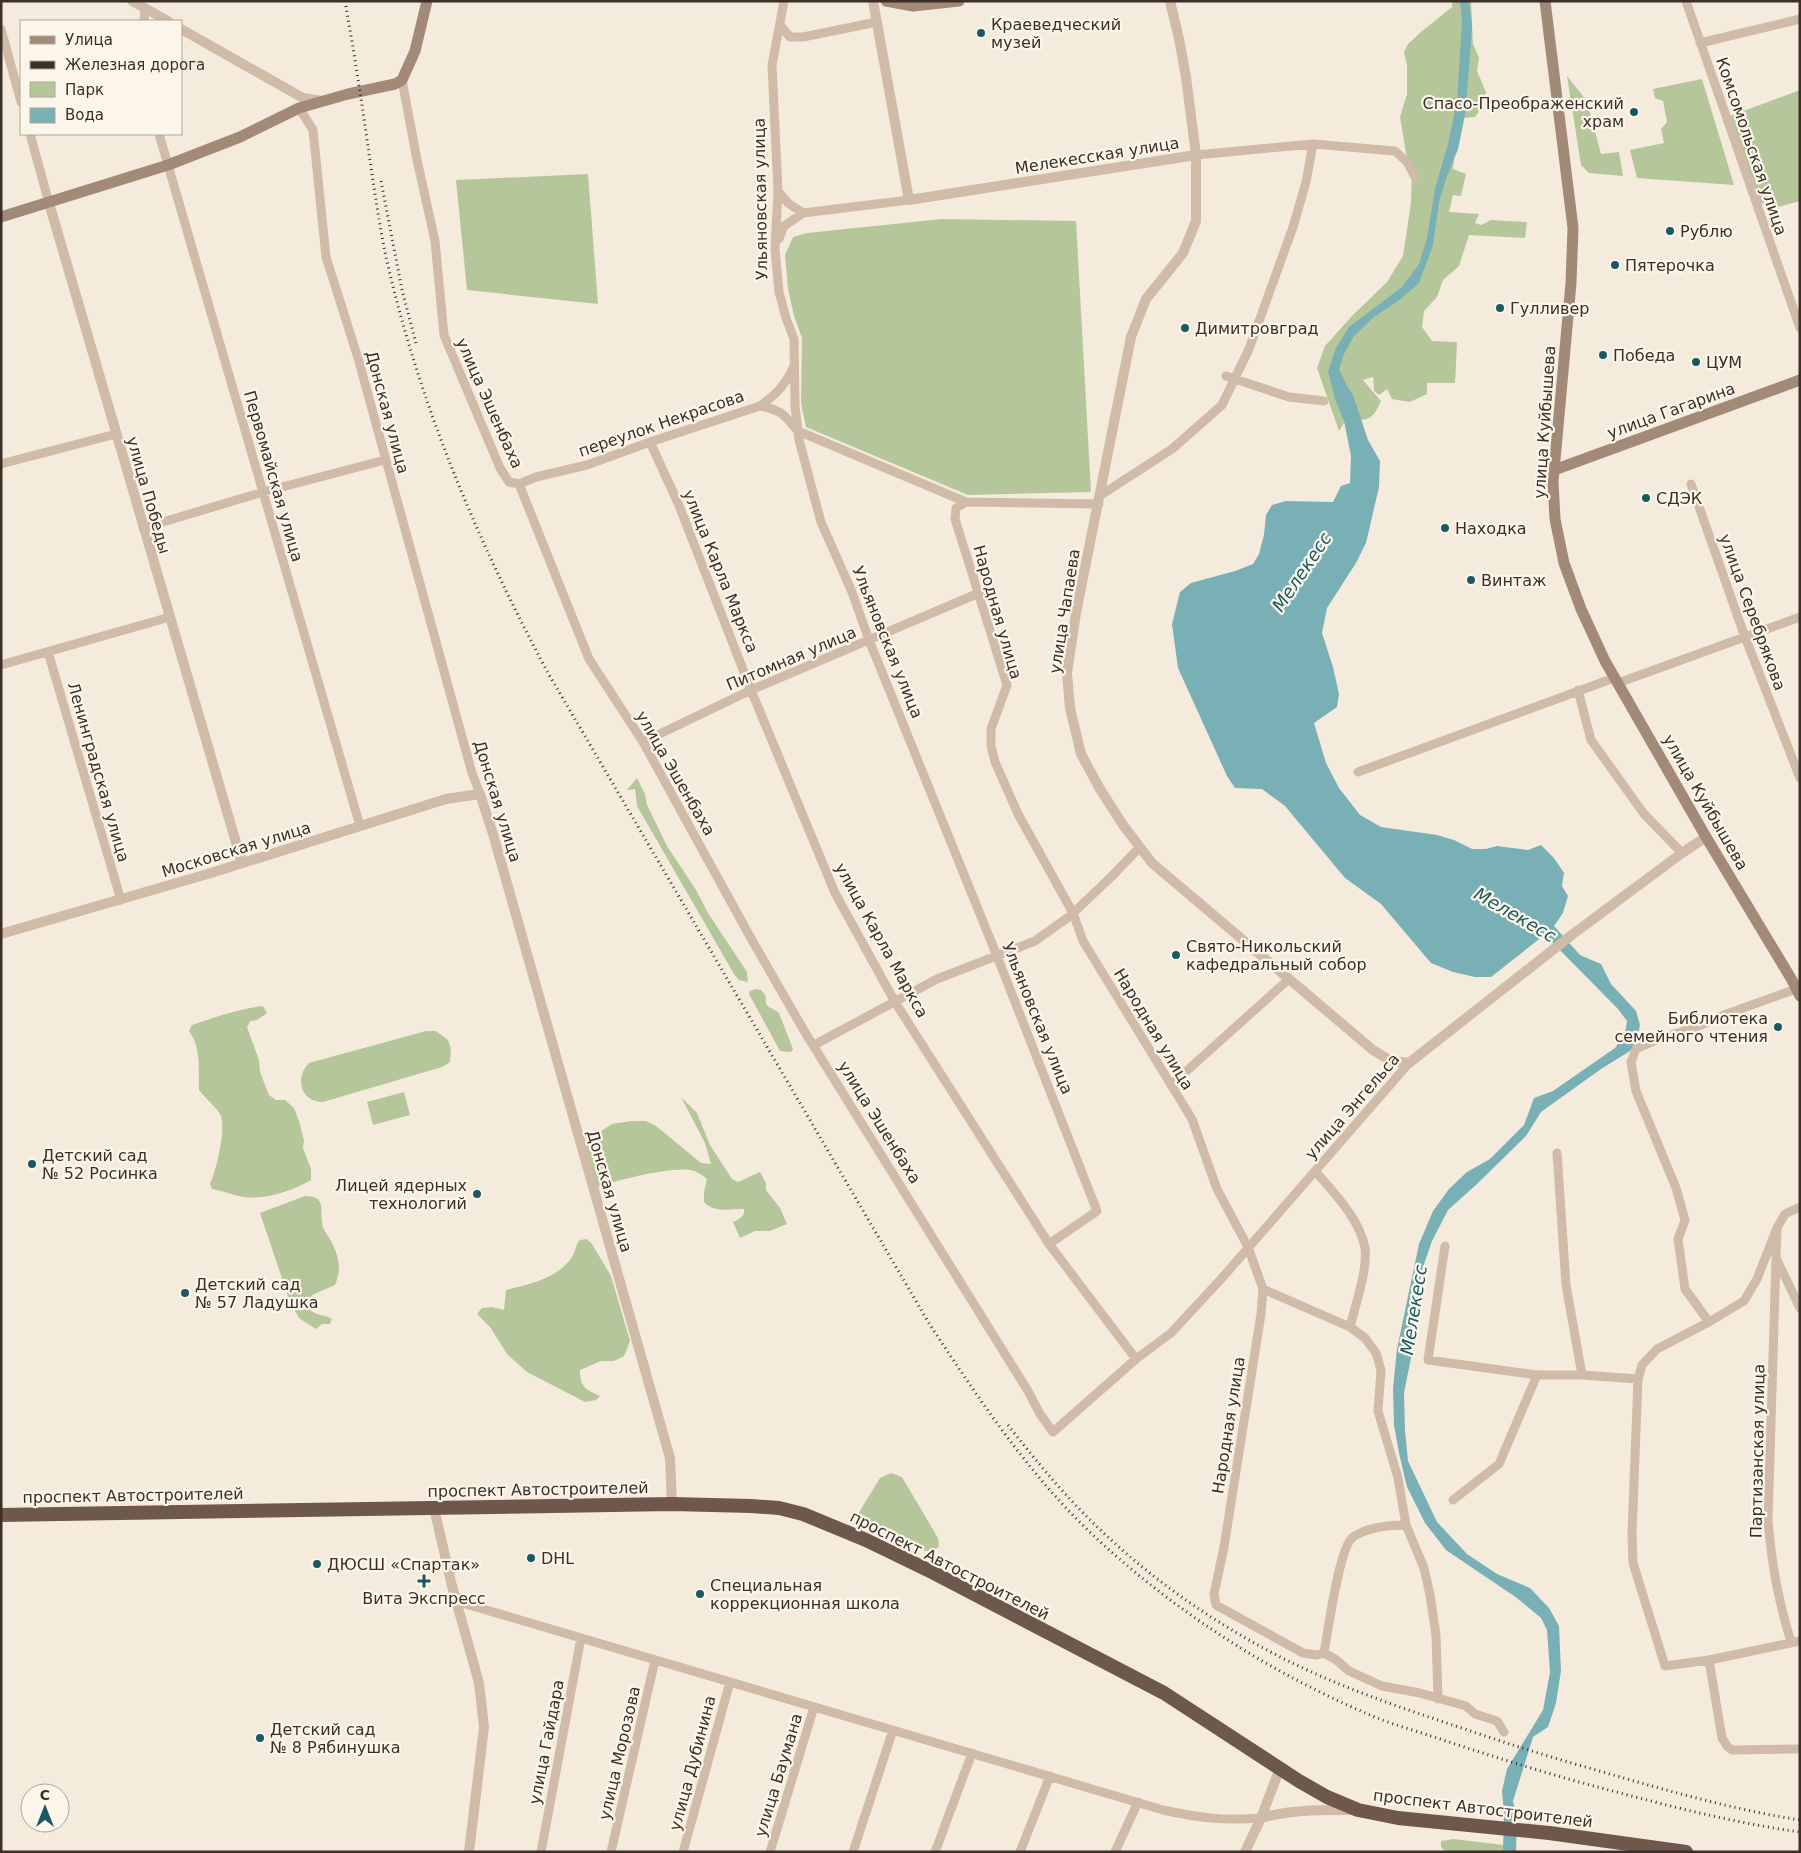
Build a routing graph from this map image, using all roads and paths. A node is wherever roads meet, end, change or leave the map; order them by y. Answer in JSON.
{"nodes":[{"id":1,"x":132,"y":1,"type":"edge"},
{"id":2,"x":428,"y":1,"type":"edge"},
{"id":3,"x":784,"y":1,"type":"edge"},
{"id":4,"x":873,"y":1,"type":"edge"},
{"id":5,"x":886,"y":1,"type":"edge"},
{"id":6,"x":959,"y":1,"type":"edge"},
{"id":7,"x":1170,"y":1,"type":"edge"},
{"id":8,"x":1545,"y":1,"type":"edge"},
{"id":9,"x":1686,"y":1,"type":"edge"},
{"id":10,"x":145,"y":8,"type":"junction"},
{"id":11,"x":1800,"y":19,"type":"edge"},
{"id":12,"x":144,"y":20,"type":"edge"},
{"id":13,"x":166,"y":20,"type":"edge"},
{"id":14,"x":877,"y":22,"type":"junction"},
{"id":15,"x":780,"y":25,"type":"junction"},
{"id":16,"x":1,"y":29,"type":"edge"},
{"id":17,"x":182,"y":30,"type":"edge"},
{"id":18,"x":790,"y":37,"type":"junction"},
{"id":19,"x":1700,"y":43,"type":"junction"},
{"id":20,"x":775,"y":47,"type":"junction"},
{"id":21,"x":402,"y":80,"type":"junction"},
{"id":22,"x":20,"y":98,"type":"edge"},
{"id":23,"x":323,"y":101,"type":"junction"},
{"id":24,"x":299,"y":108,"type":"junction"},
{"id":25,"x":30,"y":135,"type":"edge"},
{"id":26,"x":159,"y":135,"type":"edge"},
{"id":27,"x":1313,"y":144,"type":"junction"},
{"id":28,"x":1196,"y":155,"type":"junction"},
{"id":29,"x":168,"y":165,"type":"junction"},
{"id":30,"x":1414,"y":177,"type":"dead end"},
{"id":31,"x":778,"y":191,"type":"junction"},
{"id":32,"x":909,"y":200,"type":"junction"},
{"id":33,"x":50,"y":203,"type":"junction"},
{"id":34,"x":803,"y":213,"type":"junction"},
{"id":35,"x":1,"y":217,"type":"edge"},
{"id":36,"x":775,"y":249,"type":"junction"},
{"id":37,"x":1800,"y":328,"type":"edge"},
{"id":38,"x":795,"y":364,"type":"junction"},
{"id":39,"x":1230,"y":378,"type":"junction"},
{"id":40,"x":1800,"y":380,"type":"edge"},
{"id":41,"x":1324,"y":401,"type":"dead end"},
{"id":42,"x":760,"y":406,"type":"junction"},
{"id":43,"x":798,"y":432,"type":"junction"},
{"id":44,"x":116,"y":434,"type":"junction"},
{"id":45,"x":650,"y":442,"type":"junction"},
{"id":46,"x":385,"y":460,"type":"junction"},
{"id":47,"x":1,"y":464,"type":"edge"},
{"id":48,"x":1554,"y":470,"type":"junction"},
{"id":49,"x":518,"y":484,"type":"junction"},
{"id":50,"x":1691,"y":484,"type":"dead end"},
{"id":51,"x":263,"y":492,"type":"junction"},
{"id":52,"x":1100,"y":499,"type":"junction"},
{"id":53,"x":966,"y":502,"type":"junction"},
{"id":54,"x":143,"y":528,"type":"junction"},
{"id":55,"x":978,"y":593,"type":"junction"},
{"id":56,"x":1800,"y":617,"type":"edge"},
{"id":57,"x":170,"y":618,"type":"junction"},
{"id":58,"x":1745,"y":637,"type":"junction"},
{"id":59,"x":869,"y":640,"type":"junction"},
{"id":60,"x":48,"y":652,"type":"junction"},
{"id":61,"x":1,"y":665,"type":"edge"},
{"id":62,"x":1616,"y":680,"type":"junction"},
{"id":63,"x":751,"y":690,"type":"junction"},
{"id":64,"x":1578,"y":690,"type":"junction"},
{"id":65,"x":643,"y":742,"type":"junction"},
{"id":66,"x":1358,"y":772,"type":"dead end"},
{"id":67,"x":1800,"y":778,"type":"edge"},
{"id":68,"x":480,"y":794,"type":"junction"},
{"id":69,"x":360,"y":826,"type":"junction"},
{"id":70,"x":1706,"y":837,"type":"junction"},
{"id":71,"x":1139,"y":848,"type":"junction"},
{"id":72,"x":1682,"y":853,"type":"junction"},
{"id":73,"x":242,"y":863,"type":"junction"},
{"id":74,"x":121,"y":900,"type":"junction"},
{"id":75,"x":1073,"y":914,"type":"junction"},
{"id":76,"x":1,"y":934,"type":"edge"},
{"id":77,"x":997,"y":956,"type":"junction"},
{"id":78,"x":1288,"y":979,"type":"junction"},
{"id":79,"x":1798,"y":992,"type":"edge"},
{"id":80,"x":895,"y":1002,"type":"junction"},
{"id":81,"x":814,"y":1045,"type":"junction"},
{"id":82,"x":1409,"y":1063,"type":"junction"},
{"id":83,"x":1171,"y":1085,"type":"junction"},
{"id":84,"x":1557,"y":1153,"type":"dead end"},
{"id":85,"x":1315,"y":1171,"type":"junction"},
{"id":86,"x":1800,"y":1207,"type":"edge"},
{"id":87,"x":1776,"y":1228,"type":"junction"},
{"id":88,"x":1049,"y":1244,"type":"junction"},
{"id":89,"x":1445,"y":1246,"type":"dead end"},
{"id":90,"x":1248,"y":1247,"type":"junction"},
{"id":91,"x":1776,"y":1258,"type":"junction"},
{"id":92,"x":1262,"y":1289,"type":"junction"},
{"id":93,"x":1800,"y":1308,"type":"edge"},
{"id":94,"x":1709,"y":1322,"type":"junction"},
{"id":95,"x":1350,"y":1327,"type":"junction"},
{"id":96,"x":1136,"y":1359,"type":"junction"},
{"id":97,"x":1537,"y":1375,"type":"junction"},
{"id":98,"x":1582,"y":1375,"type":"junction"},
{"id":99,"x":1638,"y":1379,"type":"junction"},
{"id":100,"x":1053,"y":1432,"type":"joint"},
{"id":101,"x":1453,"y":1500,"type":"dead end"},
{"id":102,"x":672,"y":1504,"type":"junction"},
{"id":103,"x":434,"y":1508,"type":"junction"},
{"id":104,"x":1,"y":1515,"type":"edge"},
{"id":105,"x":1406,"y":1525,"type":"junction"},
{"id":106,"x":456,"y":1601,"type":"junction"},
{"id":107,"x":581,"y":1638,"type":"junction"},
{"id":108,"x":1796,"y":1642,"type":"edge"},
{"id":109,"x":1324,"y":1653,"type":"junction"},
{"id":110,"x":655,"y":1660,"type":"junction"},
{"id":111,"x":1710,"y":1660,"type":"junction"},
{"id":112,"x":730,"y":1682,"type":"junction"},
{"id":113,"x":1438,"y":1699,"type":"junction"},
{"id":114,"x":814,"y":1707,"type":"junction"},
{"id":115,"x":893,"y":1730,"type":"junction"},
{"id":116,"x":1504,"y":1732,"type":"dead end"},
{"id":117,"x":1800,"y":1749,"type":"edge"},
{"id":118,"x":972,"y":1753,"type":"junction"},
{"id":119,"x":1280,"y":1768,"type":"junction"},
{"id":120,"x":1050,"y":1776,"type":"junction"},
{"id":121,"x":1138,"y":1802,"type":"junction"},
{"id":122,"x":1358,"y":1810,"type":"junction"},
{"id":123,"x":1261,"y":1818,"type":"junction"},
{"id":124,"x":469,"y":1852,"type":"edge"},
{"id":125,"x":541,"y":1852,"type":"edge"},
{"id":126,"x":612,"y":1852,"type":"edge"},
{"id":127,"x":684,"y":1852,"type":"edge"},
{"id":128,"x":770,"y":1852,"type":"edge"},
{"id":129,"x":853,"y":1852,"type":"edge"},
{"id":130,"x":935,"y":1852,"type":"edge"},
{"id":131,"x":1020,"y":1852,"type":"edge"},
{"id":132,"x":1115,"y":1852,"type":"edge"},
{"id":133,"x":1245,"y":1852,"type":"edge"},
{"id":134,"x":1686,"y":1852,"type":"edge"}],
"edges":[{"from":1,"to":10,"type":"street"},
{"from":2,"to":21,"type":"main road"},
{"from":3,"to":15,"type":"street","name":"Ульяновская улица"},
{"from":4,"to":14,"type":"street"},
{"from":5,"to":6,"type":"main road"},
{"from":7,"to":28,"type":"street","name":"Мелекесская улица"},
{"from":8,"to":48,"type":"main road","name":"улица Куйбышева"},
{"from":9,"to":19,"type":"street","name":"Комсомольская улица"},
{"from":10,"to":12,"type":"street"},
{"from":10,"to":13,"type":"street"},
{"from":11,"to":19,"type":"street"},
{"from":14,"to":18,"type":"street"},
{"from":14,"to":32,"type":"street"},
{"from":15,"to":18,"type":"street"},
{"from":15,"to":20,"type":"street","name":"Ульяновская улица"},
{"from":16,"to":22,"type":"street"},
{"from":17,"to":23,"type":"street"},
{"from":18,"to":20,"type":"street"},
{"from":19,"to":37,"type":"street","name":"Комсомольская улица"},
{"from":20,"to":31,"type":"street","name":"Ульяновская улица"},
{"from":21,"to":23,"type":"main road"},
{"from":21,"to":49,"type":"street","name":"улица Эшенбаха"},
{"from":23,"to":24,"type":"main road"},
{"from":24,"to":29,"type":"main road"},
{"from":24,"to":46,"type":"street","name":"Донская улица"},
{"from":25,"to":33,"type":"street","name":"улица Победы"},
{"from":26,"to":29,"type":"street","name":"Первомайская улица"},
{"from":27,"to":28,"type":"street"},
{"from":27,"to":30,"type":"street"},
{"from":27,"to":39,"type":"street"},
{"from":28,"to":32,"type":"street","name":"Мелекесская улица"},
{"from":28,"to":52,"type":"street","name":"улица Чапаева"},
{"from":29,"to":33,"type":"main road"},
{"from":29,"to":51,"type":"street","name":"Первомайская улица"},
{"from":31,"to":34,"type":"street"},
{"from":31,"to":36,"type":"street","name":"Ульяновская улица"},
{"from":32,"to":34,"type":"street","name":"Мелекесская улица"},
{"from":33,"to":35,"type":"main road"},
{"from":33,"to":44,"type":"street","name":"улица Победы"},
{"from":34,"to":36,"type":"street"},
{"from":36,"to":38,"type":"street","name":"Ульяновская улица"},
{"from":38,"to":42,"type":"street","name":"переулок Некрасова"},
{"from":38,"to":43,"type":"street","name":"Ульяновская улица"},
{"from":39,"to":41,"type":"street"},
{"from":39,"to":52,"type":"street"},
{"from":40,"to":48,"type":"main road","name":"улица Гагарина"},
{"from":42,"to":43,"type":"street"},
{"from":42,"to":45,"type":"street","name":"переулок Некрасова"},
{"from":43,"to":53,"type":"street"},
{"from":43,"to":59,"type":"street","name":"Ульяновская улица"},
{"from":44,"to":47,"type":"street"},
{"from":44,"to":54,"type":"street","name":"улица Победы"},
{"from":45,"to":49,"type":"street","name":"переулок Некрасова"},
{"from":45,"to":63,"type":"street","name":"улица Карла Маркса"},
{"from":46,"to":51,"type":"street"},
{"from":46,"to":68,"type":"street","name":"Донская улица"},
{"from":48,"to":62,"type":"main road","name":"улица Куйбышева"},
{"from":49,"to":65,"type":"street","name":"улица Эшенбаха"},
{"from":50,"to":58,"type":"street","name":"улица Серебрякова"},
{"from":51,"to":54,"type":"street"},
{"from":51,"to":69,"type":"street","name":"Первомайская улица"},
{"from":52,"to":53,"type":"street"},
{"from":52,"to":71,"type":"street","name":"улица Чапаева"},
{"from":53,"to":55,"type":"street","name":"Народная улица"},
{"from":54,"to":57,"type":"street","name":"улица Победы"},
{"from":55,"to":59,"type":"street","name":"Питомная улица"},
{"from":55,"to":75,"type":"street","name":"Народная улица"},
{"from":56,"to":58,"type":"street"},
{"from":57,"to":60,"type":"street"},
{"from":57,"to":73,"type":"street","name":"улица Победы"},
{"from":58,"to":62,"type":"street"},
{"from":58,"to":67,"type":"street","name":"улица Серебрякова"},
{"from":59,"to":63,"type":"street","name":"Питомная улица"},
{"from":59,"to":77,"type":"street","name":"Ульяновская улица"},
{"from":60,"to":61,"type":"street"},
{"from":60,"to":74,"type":"street","name":"Ленинградская улица"},
{"from":62,"to":64,"type":"street"},
{"from":62,"to":70,"type":"main road","name":"улица Куйбышева"},
{"from":63,"to":65,"type":"street","name":"Питомная улица"},
{"from":63,"to":80,"type":"street","name":"улица Карла Маркса"},
{"from":64,"to":66,"type":"street"},
{"from":64,"to":72,"type":"street"},
{"from":65,"to":81,"type":"street","name":"улица Эшенбаха"},
{"from":68,"to":69,"type":"street","name":"Московская улица"},
{"from":68,"to":102,"type":"street","name":"Донская улица"},
{"from":69,"to":73,"type":"street","name":"Московская улица"},
{"from":70,"to":72,"type":"street","name":"улица Энгельса"},
{"from":70,"to":79,"type":"main road","name":"улица Куйбышева"},
{"from":71,"to":75,"type":"street"},
{"from":71,"to":78,"type":"street","name":"улица Чапаева"},
{"from":72,"to":82,"type":"street","name":"улица Энгельса"},
{"from":73,"to":74,"type":"street","name":"Московская улица"},
{"from":74,"to":76,"type":"street","name":"Московская улица"},
{"from":75,"to":77,"type":"street"},
{"from":75,"to":83,"type":"street","name":"Народная улица"},
{"from":77,"to":80,"type":"street"},
{"from":77,"to":88,"type":"street","name":"Ульяновская улица"},
{"from":78,"to":82,"type":"street","name":"улица Чапаева"},
{"from":78,"to":83,"type":"street"},
{"from":79,"to":94,"type":"street"},
{"from":80,"to":81,"type":"street"},
{"from":80,"to":88,"type":"street","name":"улица Карла Маркса"},
{"from":81,"to":100,"type":"street","name":"улица Эшенбаха"},
{"from":82,"to":85,"type":"street","name":"улица Энгельса"},
{"from":83,"to":90,"type":"street","name":"Народная улица"},
{"from":84,"to":98,"type":"street"},
{"from":85,"to":90,"type":"street","name":"улица Энгельса"},
{"from":85,"to":95,"type":"street"},
{"from":86,"to":87,"type":"street"},
{"from":87,"to":91,"type":"street","name":"Партизанская улица"},
{"from":87,"to":94,"type":"street"},
{"from":88,"to":96,"type":"street","name":"улица Карла Маркса"},
{"from":89,"to":97,"type":"street"},
{"from":90,"to":92,"type":"street","name":"Народная улица"},
{"from":90,"to":96,"type":"street","name":"улица Энгельса"},
{"from":91,"to":93,"type":"street"},
{"from":91,"to":108,"type":"street","name":"Партизанская улица"},
{"from":92,"to":95,"type":"street"},
{"from":92,"to":109,"type":"street","name":"Народная улица"},
{"from":94,"to":99,"type":"street"},
{"from":95,"to":105,"type":"street"},
{"from":96,"to":100,"type":"street","name":"улица Энгельса"},
{"from":97,"to":98,"type":"street"},
{"from":97,"to":101,"type":"street"},
{"from":98,"to":99,"type":"street"},
{"from":99,"to":111,"type":"street"},
{"from":102,"to":103,"type":"highway","name":"проспект Автостроителей"},
{"from":102,"to":119,"type":"highway","name":"проспект Автостроителей"},
{"from":103,"to":104,"type":"highway","name":"проспект Автостроителей"},
{"from":103,"to":106,"type":"street"},
{"from":105,"to":109,"type":"street"},
{"from":105,"to":113,"type":"street"},
{"from":106,"to":107,"type":"street"},
{"from":106,"to":124,"type":"street"},
{"from":107,"to":110,"type":"street"},
{"from":107,"to":125,"type":"street","name":"улица Гайдара"},
{"from":108,"to":111,"type":"street"},
{"from":109,"to":113,"type":"street"},
{"from":110,"to":112,"type":"street"},
{"from":110,"to":126,"type":"street","name":"улица Морозова"},
{"from":111,"to":117,"type":"street"},
{"from":112,"to":114,"type":"street"},
{"from":112,"to":127,"type":"street","name":"улица Дубинина"},
{"from":113,"to":116,"type":"street"},
{"from":114,"to":115,"type":"street"},
{"from":114,"to":128,"type":"street","name":"улица Баумана"},
{"from":115,"to":118,"type":"street"},
{"from":115,"to":129,"type":"street"},
{"from":118,"to":120,"type":"street"},
{"from":118,"to":130,"type":"street"},
{"from":119,"to":122,"type":"highway","name":"проспект Автостроителей"},
{"from":119,"to":123,"type":"street"},
{"from":120,"to":121,"type":"street"},
{"from":120,"to":131,"type":"street"},
{"from":121,"to":123,"type":"street"},
{"from":121,"to":132,"type":"street"},
{"from":122,"to":123,"type":"street"},
{"from":122,"to":134,"type":"highway","name":"проспект Автостроителей"},
{"from":123,"to":133,"type":"street"}]}
